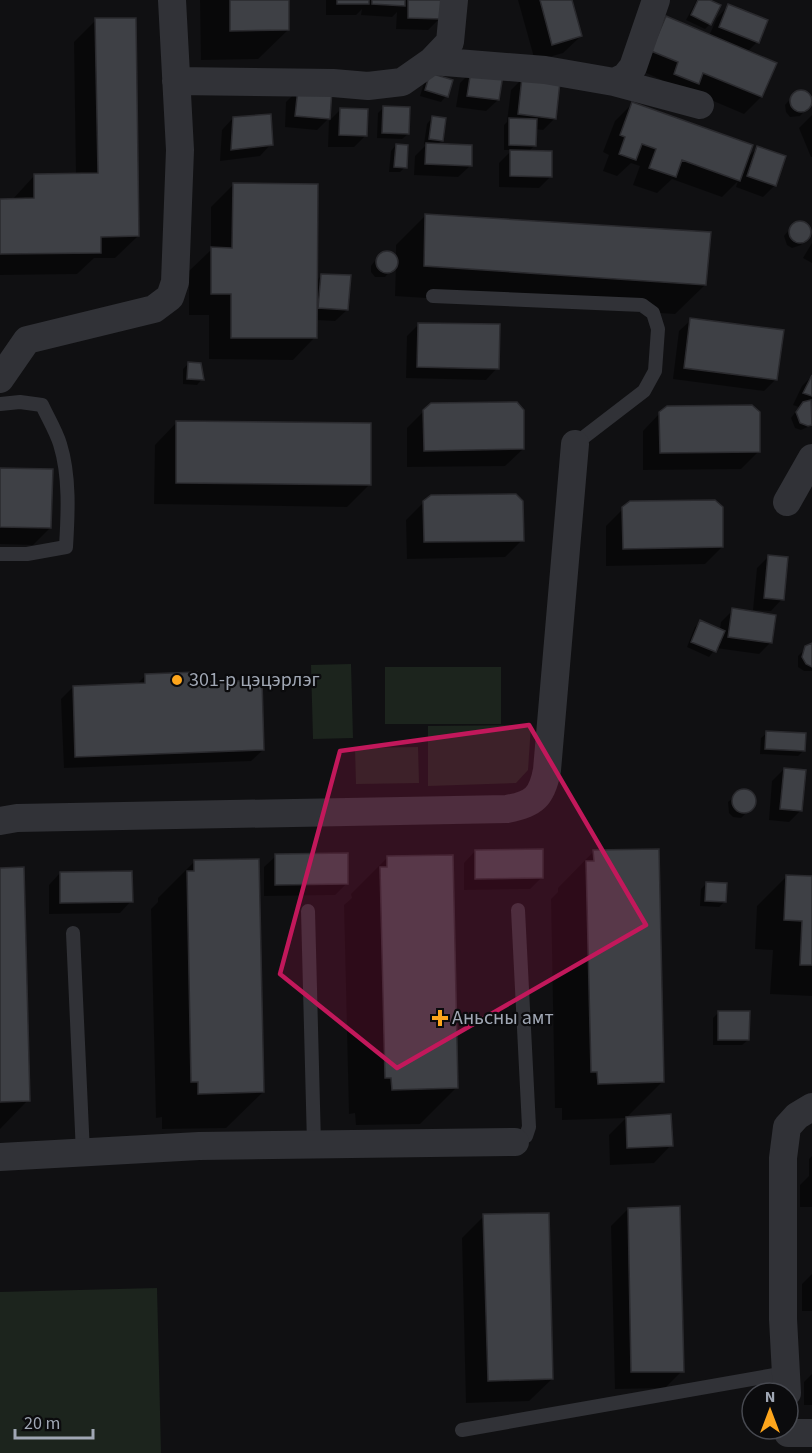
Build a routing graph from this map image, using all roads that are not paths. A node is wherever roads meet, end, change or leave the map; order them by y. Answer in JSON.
{"nodes":[{"id":1,"x":172,"y":0,"type":"edge"},
{"id":2,"x":454,"y":0,"type":"edge"},
{"id":3,"x":656,"y":0,"type":"edge"},
{"id":4,"x":432,"y":61,"type":"junction"},
{"id":5,"x":176,"y":81,"type":"junction"},
{"id":6,"x":614,"y":82,"type":"junction"},
{"id":7,"x":700,"y":105,"type":"dead end"},
{"id":8,"x":433,"y":296,"type":"dead end"},
{"id":9,"x":0,"y":379,"type":"edge"},
{"id":10,"x":0,"y":404,"type":"edge"},
{"id":11,"x":575,"y":444,"type":"joint"},
{"id":12,"x":812,"y":458,"type":"edge"},
{"id":13,"x":787,"y":502,"type":"dead end"},
{"id":14,"x":0,"y":554,"type":"edge"},
{"id":15,"x":0,"y":821,"type":"edge"},
{"id":16,"x":518,"y":910,"type":"dead end"},
{"id":17,"x":308,"y":911,"type":"dead end"},
{"id":18,"x":73,"y":933,"type":"dead end"},
{"id":19,"x":812,"y":1107,"type":"edge"},
{"id":20,"x":515,"y":1142,"type":"joint"},
{"id":21,"x":314,"y":1144,"type":"junction"},
{"id":22,"x":83,"y":1152,"type":"junction"},
{"id":23,"x":0,"y":1157,"type":"edge"},
{"id":24,"x":787,"y":1381,"type":"edge"},
{"id":25,"x":740,"y":1390,"type":"edge"},
{"id":26,"x":462,"y":1431,"type":"dead end"}],
"edges":[{"from":1,"to":5,"type":"street"},
{"from":2,"to":4,"type":"street"},
{"from":3,"to":6,"type":"street"},
{"from":4,"to":5,"type":"street"},
{"from":4,"to":6,"type":"street"},
{"from":5,"to":9,"type":"street"},
{"from":6,"to":7,"type":"street"},
{"from":8,"to":11,"type":"lane"},
{"from":10,"to":14,"type":"lane"},
{"from":11,"to":15,"type":"street"},
{"from":12,"to":13,"type":"street"},
{"from":16,"to":20,"type":"lane"},
{"from":17,"to":21,"type":"lane"},
{"from":18,"to":22,"type":"lane"},
{"from":19,"to":24,"type":"street"},
{"from":20,"to":21,"type":"street"},
{"from":21,"to":22,"type":"street"},
{"from":22,"to":23,"type":"street"},
{"from":25,"to":26,"type":"lane"}]}
